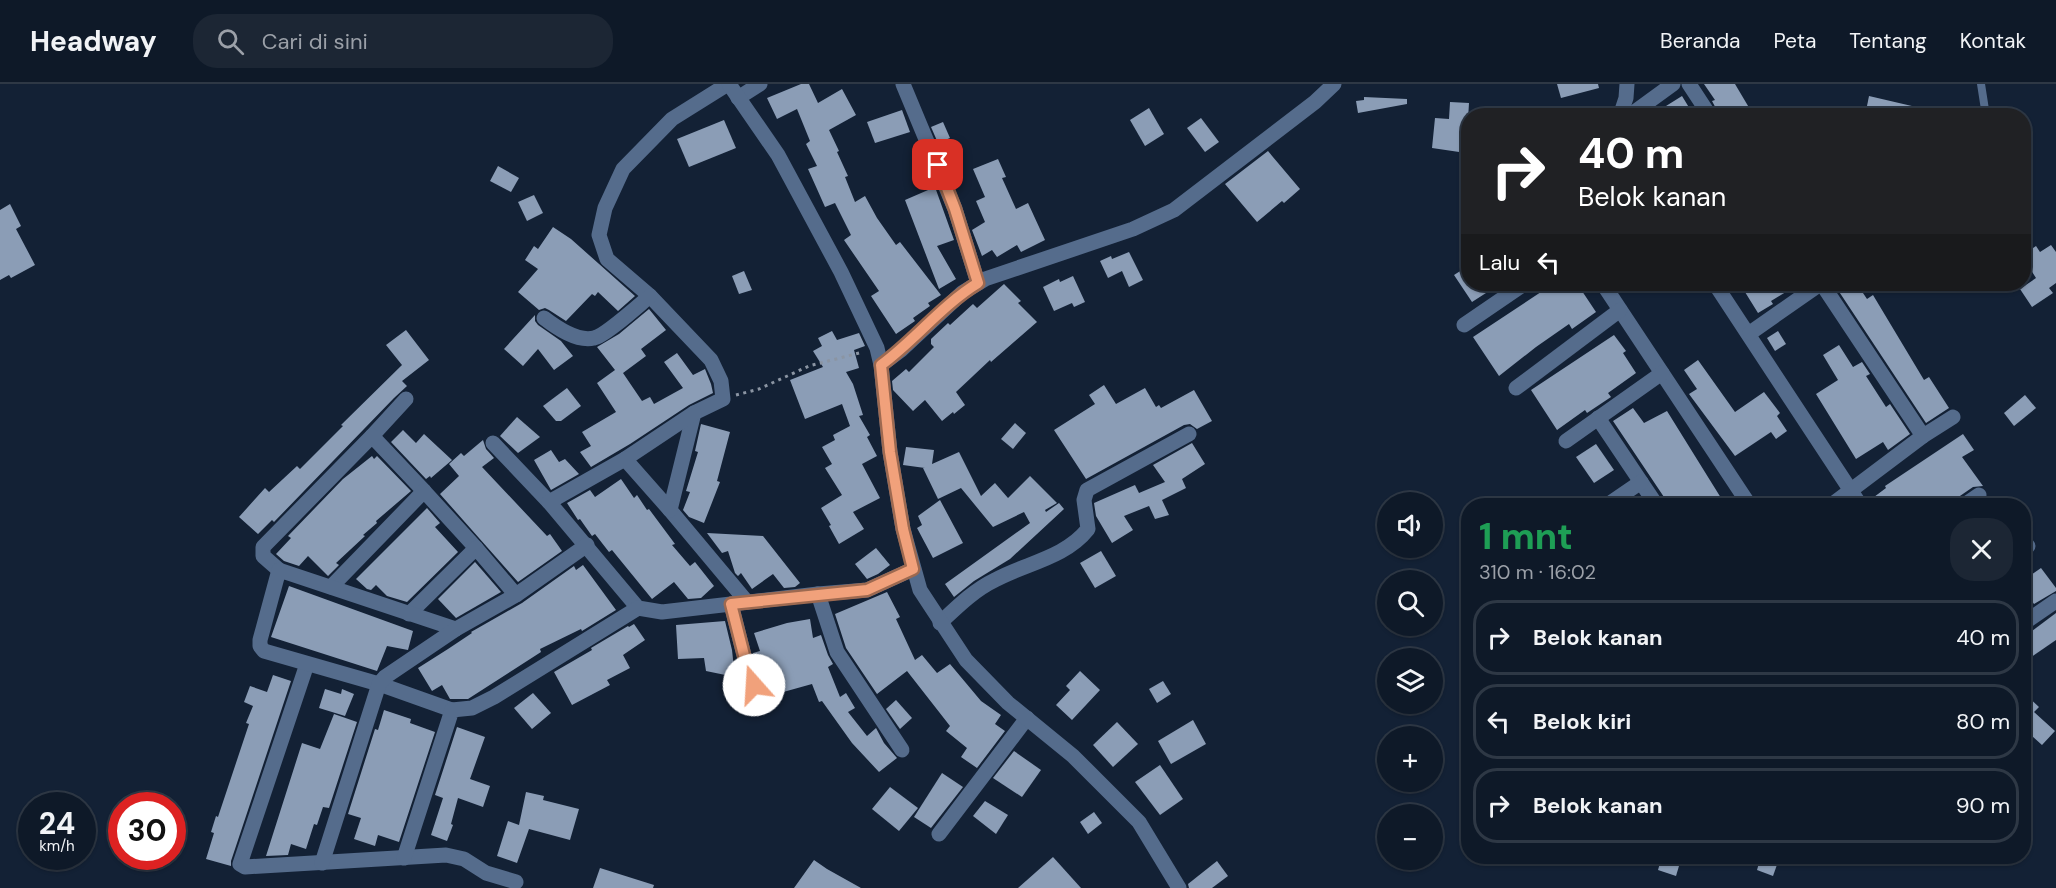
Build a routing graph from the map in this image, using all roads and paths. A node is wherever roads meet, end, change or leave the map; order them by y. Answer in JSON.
{"nodes":[{"id":1,"x":728,"y":84,"type":"edge"},
{"id":2,"x":760,"y":84,"type":"edge"},
{"id":3,"x":903,"y":84,"type":"edge"},
{"id":4,"x":1334,"y":84,"type":"edge"},
{"id":5,"x":1627,"y":84,"type":"edge"},
{"id":6,"x":1673,"y":84,"type":"edge"},
{"id":7,"x":1689,"y":84,"type":"edge"},
{"id":8,"x":1981,"y":84,"type":"edge"},
{"id":9,"x":738,"y":98,"type":"junction"},
{"id":10,"x":1623,"y":108,"type":"edge"},
{"id":11,"x":1640,"y":108,"type":"edge"},
{"id":12,"x":1705,"y":108,"type":"edge"},
{"id":13,"x":1985,"y":108,"type":"edge"},
{"id":14,"x":978,"y":283,"type":"junction"},
{"id":15,"x":1514,"y":291,"type":"edge"},
{"id":16,"x":1608,"y":291,"type":"edge"},
{"id":17,"x":1720,"y":291,"type":"edge"},
{"id":18,"x":1811,"y":291,"type":"edge"},
{"id":19,"x":1826,"y":291,"type":"edge"},
{"id":20,"x":650,"y":296,"type":"junction"},
{"id":21,"x":1620,"y":310,"type":"junction"},
{"id":22,"x":544,"y":318,"type":"dead end"},
{"id":23,"x":1464,"y":325,"type":"dead end"},
{"id":24,"x":1750,"y":333,"type":"junction"},
{"id":25,"x":877,"y":348,"type":"junction"},
{"id":26,"x":881,"y":365,"type":"junction"},
{"id":27,"x":1662,"y":373,"type":"junction"},
{"id":28,"x":1516,"y":388,"type":"dead end"},
{"id":29,"x":406,"y":399,"type":"dead end"},
{"id":30,"x":723,"y":399,"type":"junction"},
{"id":31,"x":694,"y":413,"type":"junction"},
{"id":32,"x":1953,"y":417,"type":"dead end"},
{"id":33,"x":1598,"y":418,"type":"junction"},
{"id":34,"x":1189,"y":434,"type":"dead end"},
{"id":35,"x":372,"y":436,"type":"junction"},
{"id":36,"x":1923,"y":436,"type":"junction"},
{"id":37,"x":1566,"y":441,"type":"dead end"},
{"id":38,"x":493,"y":443,"type":"dead end"},
{"id":39,"x":625,"y":459,"type":"junction"},
{"id":40,"x":1641,"y":482,"type":"junction"},
{"id":41,"x":424,"y":491,"type":"junction"},
{"id":42,"x":1850,"y":491,"type":"junction"},
{"id":43,"x":1979,"y":495,"type":"dead end"},
{"id":44,"x":1618,"y":498,"type":"edge"},
{"id":45,"x":1652,"y":498,"type":"edge"},
{"id":46,"x":1745,"y":498,"type":"edge"},
{"id":47,"x":1841,"y":498,"type":"edge"},
{"id":48,"x":1855,"y":498,"type":"edge"},
{"id":49,"x":1975,"y":498,"type":"edge"},
{"id":50,"x":549,"y":502,"type":"junction"},
{"id":51,"x":670,"y":510,"type":"junction"},
{"id":52,"x":587,"y":546,"type":"junction"},
{"id":53,"x":476,"y":548,"type":"junction"},
{"id":54,"x":913,"y":569,"type":"junction"},
{"id":55,"x":279,"y":570,"type":"junction"},
{"id":56,"x":331,"y":586,"type":"junction"},
{"id":57,"x":818,"y":594,"type":"junction"},
{"id":58,"x":516,"y":596,"type":"junction"},
{"id":59,"x":2056,"y":601,"type":"edge"},
{"id":60,"x":747,"y":602,"type":"junction"},
{"id":61,"x":731,"y":604,"type":"junction"},
{"id":62,"x":639,"y":608,"type":"junction"},
{"id":63,"x":409,"y":614,"type":"junction"},
{"id":64,"x":2031,"y":617,"type":"edge"},
{"id":65,"x":940,"y":623,"type":"junction"},
{"id":66,"x":456,"y":628,"type":"junction"},
{"id":67,"x":307,"y":664,"type":"junction"},
{"id":68,"x":379,"y":684,"type":"junction"},
{"id":69,"x":754,"y":685,"type":"dead end"},
{"id":70,"x":452,"y":710,"type":"junction"},
{"id":71,"x":1027,"y":718,"type":"junction"},
{"id":72,"x":902,"y":750,"type":"dead end"},
{"id":73,"x":939,"y":834,"type":"dead end"},
{"id":74,"x":404,"y":858,"type":"junction"},
{"id":75,"x":322,"y":863,"type":"junction"},
{"id":76,"x":516,"y":882,"type":"dead end"},
{"id":77,"x":1179,"y":888,"type":"edge"}],
"edges":[{"from":1,"to":9,"type":"street"},
{"from":1,"to":20,"type":"street"},
{"from":2,"to":9,"type":"street"},
{"from":3,"to":14,"type":"street"},
{"from":4,"to":14,"type":"street"},
{"from":5,"to":10,"type":"street"},
{"from":6,"to":11,"type":"street"},
{"from":7,"to":12,"type":"street"},
{"from":8,"to":13,"type":"lane"},
{"from":9,"to":25,"type":"street"},
{"from":14,"to":26,"type":"street"},
{"from":15,"to":23,"type":"street"},
{"from":16,"to":21,"type":"street"},
{"from":17,"to":24,"type":"street"},
{"from":18,"to":24,"type":"street"},
{"from":19,"to":36,"type":"street"},
{"from":20,"to":22,"type":"street"},
{"from":20,"to":30,"type":"street"},
{"from":21,"to":27,"type":"street"},
{"from":21,"to":28,"type":"street"},
{"from":24,"to":42,"type":"street"},
{"from":25,"to":26,"type":"street"},
{"from":25,"to":30,"type":"path"},
{"from":26,"to":54,"type":"street"},
{"from":27,"to":33,"type":"street"},
{"from":27,"to":46,"type":"street"},
{"from":29,"to":35,"type":"street"},
{"from":30,"to":31,"type":"street"},
{"from":31,"to":39,"type":"street"},
{"from":31,"to":51,"type":"street"},
{"from":32,"to":36,"type":"street"},
{"from":33,"to":37,"type":"street"},
{"from":33,"to":40,"type":"street"},
{"from":34,"to":65,"type":"street"},
{"from":35,"to":41,"type":"street"},
{"from":35,"to":55,"type":"street"},
{"from":36,"to":42,"type":"street"},
{"from":38,"to":50,"type":"street"},
{"from":39,"to":50,"type":"street"},
{"from":39,"to":51,"type":"street"},
{"from":40,"to":44,"type":"street"},
{"from":40,"to":45,"type":"street"},
{"from":41,"to":53,"type":"street"},
{"from":41,"to":56,"type":"street"},
{"from":42,"to":47,"type":"street"},
{"from":42,"to":48,"type":"street"},
{"from":43,"to":49,"type":"street"},
{"from":50,"to":52,"type":"street"},
{"from":51,"to":60,"type":"street"},
{"from":52,"to":58,"type":"street"},
{"from":52,"to":62,"type":"street"},
{"from":53,"to":58,"type":"street"},
{"from":53,"to":63,"type":"street"},
{"from":54,"to":57,"type":"street"},
{"from":54,"to":65,"type":"street"},
{"from":55,"to":56,"type":"street"},
{"from":55,"to":67,"type":"street"},
{"from":56,"to":63,"type":"street"},
{"from":57,"to":60,"type":"street"},
{"from":57,"to":72,"type":"street"},
{"from":58,"to":66,"type":"street"},
{"from":59,"to":64,"type":"street"},
{"from":60,"to":61,"type":"street"},
{"from":61,"to":62,"type":"street"},
{"from":61,"to":69,"type":"street"},
{"from":62,"to":70,"type":"street"},
{"from":63,"to":66,"type":"street"},
{"from":65,"to":71,"type":"street"},
{"from":66,"to":68,"type":"street"},
{"from":67,"to":68,"type":"street"},
{"from":67,"to":75,"type":"street"},
{"from":68,"to":70,"type":"street"},
{"from":68,"to":75,"type":"street"},
{"from":70,"to":74,"type":"street"},
{"from":71,"to":73,"type":"street"},
{"from":71,"to":77,"type":"street"},
{"from":74,"to":75,"type":"street"},
{"from":74,"to":76,"type":"street"}]}
